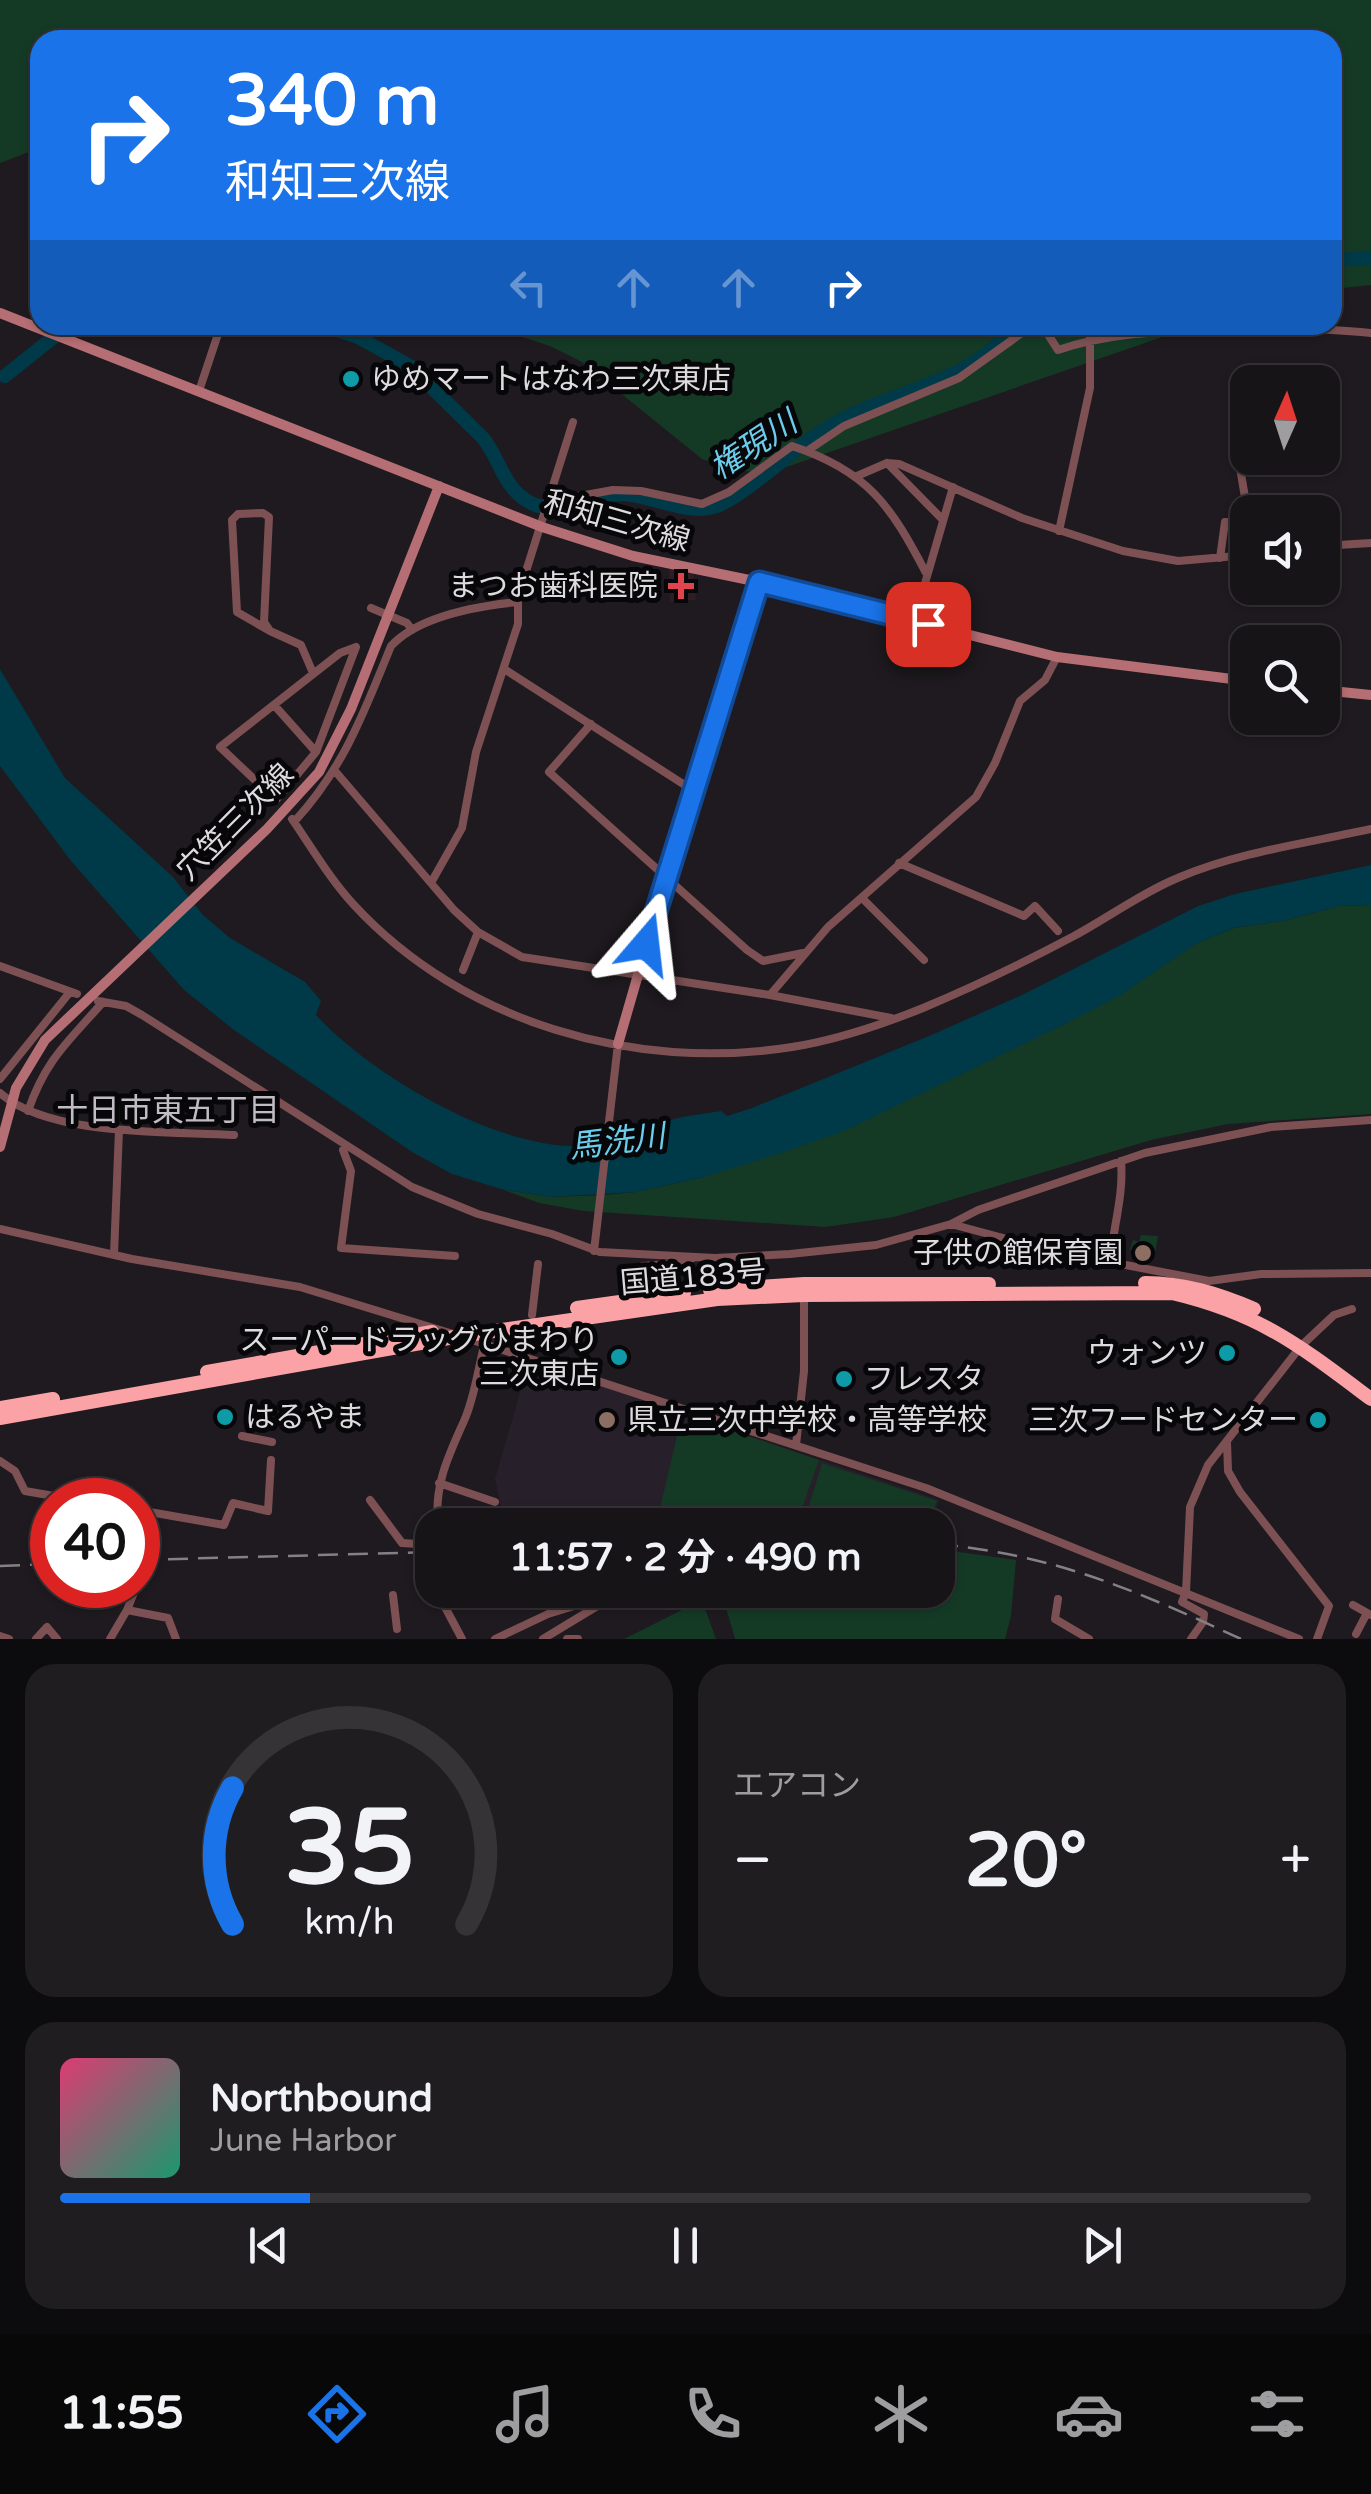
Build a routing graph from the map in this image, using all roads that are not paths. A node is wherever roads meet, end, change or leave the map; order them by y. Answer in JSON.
{"nodes":[{"id":1,"x":0,"y":313,"type":"edge"},
{"id":2,"x":30,"y":325,"type":"edge"},
{"id":3,"x":1342,"y":331,"type":"edge"},
{"id":4,"x":1371,"y":333,"type":"edge"},
{"id":5,"x":55,"y":335,"type":"edge"},
{"id":6,"x":217,"y":335,"type":"edge"},
{"id":7,"x":1020,"y":335,"type":"edge"},
{"id":8,"x":1048,"y":335,"type":"edge"},
{"id":9,"x":1090,"y":335,"type":"edge"},
{"id":10,"x":1111,"y":335,"type":"edge"},
{"id":11,"x":1090,"y":339,"type":"junction"},
{"id":12,"x":200,"y":391,"type":"junction"},
{"id":13,"x":574,"y":422,"type":"dead end"},
{"id":14,"x":805,"y":450,"type":"junction"},
{"id":15,"x":887,"y":463,"type":"junction"},
{"id":16,"x":857,"y":476,"type":"junction"},
{"id":17,"x":438,"y":486,"type":"junction"},
{"id":18,"x":953,"y":487,"type":"junction"},
{"id":19,"x":545,"y":513,"type":"junction"},
{"id":20,"x":943,"y":520,"type":"junction"},
{"id":21,"x":1230,"y":522,"type":"edge"},
{"id":22,"x":1059,"y":531,"type":"junction"},
{"id":23,"x":1371,"y":543,"type":"edge"},
{"id":24,"x":1340,"y":545,"type":"edge"},
{"id":25,"x":1230,"y":557,"type":"edge"},
{"id":26,"x":1220,"y":558,"type":"junction"},
{"id":27,"x":926,"y":573,"type":"junction"},
{"id":28,"x":759,"y":582,"type":"junction"},
{"id":29,"x":518,"y":602,"type":"junction"},
{"id":30,"x":371,"y":608,"type":"dead end"},
{"id":31,"x":387,"y":613,"type":"junction"},
{"id":32,"x":914,"y":621,"type":"junction"},
{"id":33,"x":412,"y":630,"type":"junction"},
{"id":34,"x":270,"y":631,"type":"junction"},
{"id":35,"x":1057,"y":657,"type":"junction"},
{"id":36,"x":504,"y":669,"type":"junction"},
{"id":37,"x":313,"y":673,"type":"junction"},
{"id":38,"x":1230,"y":680,"type":"edge"},
{"id":39,"x":1340,"y":692,"type":"edge"},
{"id":40,"x":1371,"y":695,"type":"edge"},
{"id":41,"x":275,"y":706,"type":"junction"},
{"id":42,"x":591,"y":724,"type":"junction"},
{"id":43,"x":316,"y":752,"type":"junction"},
{"id":44,"x":335,"y":771,"type":"junction"},
{"id":45,"x":694,"y":791,"type":"junction"},
{"id":46,"x":1371,"y":829,"type":"edge"},
{"id":47,"x":899,"y":863,"type":"junction"},
{"id":48,"x":666,"y":878,"type":"junction"},
{"id":49,"x":432,"y":880,"type":"junction"},
{"id":50,"x":862,"y":898,"type":"junction"},
{"id":51,"x":1058,"y":930,"type":"dead end"},
{"id":52,"x":478,"y":932,"type":"junction"},
{"id":53,"x":803,"y":953,"type":"junction"},
{"id":54,"x":924,"y":960,"type":"dead end"},
{"id":55,"x":0,"y":966,"type":"edge"},
{"id":56,"x":463,"y":970,"type":"dead end"},
{"id":57,"x":636,"y":976,"type":"junction"},
{"id":58,"x":770,"y":995,"type":"junction"},
{"id":59,"x":894,"y":1018,"type":"junction"},
{"id":60,"x":618,"y":1050,"type":"junction"},
{"id":61,"x":0,"y":1080,"type":"edge"},
{"id":62,"x":0,"y":1093,"type":"edge"},
{"id":63,"x":12,"y":1103,"type":"junction"},
{"id":64,"x":28,"y":1111,"type":"junction"},
{"id":65,"x":1371,"y":1120,"type":"edge"},
{"id":66,"x":120,"y":1130,"type":"junction"},
{"id":67,"x":234,"y":1135,"type":"dead end"},
{"id":68,"x":0,"y":1147,"type":"edge"},
{"id":69,"x":343,"y":1150,"type":"dead end"},
{"id":70,"x":1122,"y":1161,"type":"junction"},
{"id":71,"x":951,"y":1224,"type":"junction"},
{"id":72,"x":0,"y":1229,"type":"edge"},
{"id":73,"x":594,"y":1251,"type":"junction"},
{"id":74,"x":114,"y":1255,"type":"junction"},
{"id":75,"x":455,"y":1256,"type":"dead end"},
{"id":76,"x":698,"y":1256,"type":"junction"},
{"id":77,"x":1110,"y":1262,"type":"junction"},
{"id":78,"x":538,"y":1264,"type":"dead end"},
{"id":79,"x":644,"y":1266,"type":"dead end"},
{"id":80,"x":1371,"y":1273,"type":"edge"},
{"id":81,"x":1173,"y":1285,"type":"junction"},
{"id":82,"x":804,"y":1290,"type":"junction"},
{"id":83,"x":1352,"y":1309,"type":"dead end"},
{"id":84,"x":532,"y":1315,"type":"junction"},
{"id":85,"x":400,"y":1318,"type":"junction"},
{"id":86,"x":517,"y":1327,"type":"junction"},
{"id":87,"x":441,"y":1331,"type":"junction"},
{"id":88,"x":397,"y":1336,"type":"junction"},
{"id":89,"x":460,"y":1336,"type":"junction"},
{"id":90,"x":1305,"y":1344,"type":"junction"},
{"id":91,"x":484,"y":1346,"type":"junction"},
{"id":92,"x":510,"y":1354,"type":"junction"},
{"id":93,"x":1371,"y":1388,"type":"edge"},
{"id":94,"x":1371,"y":1399,"type":"edge"},
{"id":95,"x":0,"y":1408,"type":"edge"},
{"id":96,"x":0,"y":1418,"type":"edge"},
{"id":97,"x":242,"y":1436,"type":"dead end"},
{"id":98,"x":272,"y":1442,"type":"dead end"},
{"id":99,"x":1227,"y":1442,"type":"junction"},
{"id":100,"x":796,"y":1446,"type":"junction"},
{"id":101,"x":271,"y":1460,"type":"dead end"},
{"id":102,"x":0,"y":1462,"type":"edge"},
{"id":103,"x":439,"y":1483,"type":"junction"},
{"id":104,"x":30,"y":1492,"type":"edge"},
{"id":105,"x":370,"y":1500,"type":"dead end"},
{"id":106,"x":495,"y":1502,"type":"dead end"},
{"id":107,"x":437,"y":1508,"type":"edge"},
{"id":108,"x":160,"y":1514,"type":"edge"},
{"id":109,"x":415,"y":1543,"type":"edge"},
{"id":110,"x":1186,"y":1592,"type":"junction"},
{"id":111,"x":393,"y":1595,"type":"dead end"},
{"id":112,"x":1058,"y":1599,"type":"dead end"},
{"id":113,"x":1353,"y":1605,"type":"dead end"},
{"id":114,"x":446,"y":1608,"type":"edge"},
{"id":115,"x":127,"y":1610,"type":"joint"},
{"id":116,"x":1369,"y":1614,"type":"edge"},
{"id":117,"x":397,"y":1629,"type":"dead end"},
{"id":118,"x":1356,"y":1634,"type":"dead end"},
{"id":119,"x":0,"y":1636,"type":"edge"},
{"id":120,"x":1194,"y":1636,"type":"edge"},
{"id":121,"x":8,"y":1639,"type":"edge"},
{"id":122,"x":36,"y":1639,"type":"edge"},
{"id":123,"x":57,"y":1639,"type":"edge"},
{"id":124,"x":110,"y":1639,"type":"edge"},
{"id":125,"x":176,"y":1639,"type":"edge"},
{"id":126,"x":462,"y":1639,"type":"edge"},
{"id":127,"x":494,"y":1639,"type":"edge"},
{"id":128,"x":543,"y":1639,"type":"edge"},
{"id":129,"x":567,"y":1639,"type":"edge"},
{"id":130,"x":578,"y":1639,"type":"edge"},
{"id":131,"x":1089,"y":1639,"type":"edge"},
{"id":132,"x":1210,"y":1639,"type":"edge"},
{"id":133,"x":1299,"y":1639,"type":"edge"},
{"id":134,"x":1317,"y":1639,"type":"edge"}],
"edges":[{"from":1,"to":2,"type":"main road","name":"和知三次線"},
{"from":3,"to":4,"type":"street"},
{"from":5,"to":12,"type":"main road","name":"和知三次線"},
{"from":6,"to":12,"type":"street"},
{"from":7,"to":14,"type":"street"},
{"from":8,"to":11,"type":"street"},
{"from":9,"to":11,"type":"street"},
{"from":10,"to":11,"type":"street"},
{"from":11,"to":22,"type":"street"},
{"from":12,"to":17,"type":"main road","name":"和知三次線"},
{"from":13,"to":19,"type":"street"},
{"from":14,"to":16,"type":"street"},
{"from":14,"to":19,"type":"street"},
{"from":15,"to":16,"type":"street"},
{"from":15,"to":18,"type":"street"},
{"from":15,"to":20,"type":"street"},
{"from":16,"to":27,"type":"street"},
{"from":17,"to":19,"type":"main road","name":"和知三次線"},
{"from":17,"to":31,"type":"main road","name":"穴笠三次線"},
{"from":18,"to":20,"type":"street"},
{"from":18,"to":22,"type":"street"},
{"from":19,"to":28,"type":"main road","name":"和知三次線"},
{"from":19,"to":29,"type":"street"},
{"from":20,"to":27,"type":"street"},
{"from":21,"to":26,"type":"street"},
{"from":22,"to":26,"type":"street"},
{"from":23,"to":24,"type":"street"},
{"from":25,"to":26,"type":"street"},
{"from":27,"to":32,"type":"street"},
{"from":28,"to":32,"type":"main road","name":"和知三次線"},
{"from":28,"to":45,"type":"main road"},
{"from":29,"to":33,"type":"street"},
{"from":29,"to":36,"type":"street"},
{"from":30,"to":31,"type":"street"},
{"from":31,"to":33,"type":"street"},
{"from":31,"to":63,"type":"main road","name":"穴笠三次線"},
{"from":32,"to":35,"type":"main road","name":"和知三次線"},
{"from":33,"to":44,"type":"street"},
{"from":34,"to":34,"type":"street"},
{"from":34,"to":37,"type":"street"},
{"from":35,"to":38,"type":"main road","name":"和知三次線"},
{"from":35,"to":47,"type":"street"},
{"from":36,"to":42,"type":"street"},
{"from":36,"to":49,"type":"street"},
{"from":37,"to":41,"type":"street"},
{"from":37,"to":43,"type":"street"},
{"from":39,"to":40,"type":"main road"},
{"from":41,"to":43,"type":"street"},
{"from":41,"to":43,"type":"street"},
{"from":42,"to":45,"type":"street"},
{"from":42,"to":48,"type":"street"},
{"from":44,"to":49,"type":"street"},
{"from":44,"to":60,"type":"street"},
{"from":45,"to":48,"type":"main road"},
{"from":46,"to":59,"type":"street"},
{"from":47,"to":50,"type":"street"},
{"from":47,"to":51,"type":"street"},
{"from":48,"to":53,"type":"street"},
{"from":48,"to":57,"type":"main road"},
{"from":49,"to":52,"type":"street"},
{"from":50,"to":53,"type":"street"},
{"from":50,"to":54,"type":"street"},
{"from":52,"to":56,"type":"street"},
{"from":52,"to":57,"type":"street"},
{"from":53,"to":58,"type":"street"},
{"from":55,"to":61,"type":"street"},
{"from":57,"to":58,"type":"street"},
{"from":57,"to":60,"type":"main road"},
{"from":58,"to":59,"type":"street"},
{"from":59,"to":60,"type":"street"},
{"from":60,"to":73,"type":"street"},
{"from":62,"to":63,"type":"street"},
{"from":63,"to":64,"type":"street"},
{"from":63,"to":68,"type":"main road","name":"穴笠三次線"},
{"from":64,"to":66,"type":"street"},
{"from":64,"to":73,"type":"street"},
{"from":65,"to":70,"type":"street"},
{"from":66,"to":67,"type":"street"},
{"from":66,"to":74,"type":"street"},
{"from":69,"to":75,"type":"street"},
{"from":70,"to":71,"type":"street"},
{"from":70,"to":77,"type":"street"},
{"from":71,"to":76,"type":"street"},
{"from":71,"to":77,"type":"street"},
{"from":72,"to":74,"type":"street"},
{"from":73,"to":76,"type":"street"},
{"from":74,"to":85,"type":"street"},
{"from":76,"to":79,"type":"street"},
{"from":77,"to":81,"type":"street"},
{"from":78,"to":84,"type":"street"},
{"from":80,"to":81,"type":"street"},
{"from":81,"to":82,"type":"highway","name":"国道183号"},
{"from":81,"to":90,"type":"highway","name":"国道183号"},
{"from":82,"to":84,"type":"highway","name":"国道183号"},
{"from":82,"to":86,"type":"highway","name":"国道183号"},
{"from":82,"to":100,"type":"street"},
{"from":83,"to":90,"type":"street"},
{"from":84,"to":87,"type":"highway","name":"国道183号"},
{"from":85,"to":87,"type":"street"},
{"from":85,"to":88,"type":"street"},
{"from":86,"to":89,"type":"highway","name":"国道183号"},
{"from":86,"to":92,"type":"street"},
{"from":87,"to":88,"type":"highway","name":"国道183号"},
{"from":87,"to":89,"type":"street"},
{"from":88,"to":95,"type":"highway","name":"国道183号"},
{"from":89,"to":91,"type":"street"},
{"from":89,"to":96,"type":"highway","name":"国道183号"},
{"from":90,"to":93,"type":"highway","name":"国道183号"},
{"from":90,"to":94,"type":"highway","name":"国道183号"},
{"from":90,"to":99,"type":"street"},
{"from":91,"to":92,"type":"street"},
{"from":91,"to":103,"type":"street"},
{"from":92,"to":100,"type":"street"},
{"from":97,"to":98,"type":"street"},
{"from":99,"to":110,"type":"street"},
{"from":99,"to":134,"type":"street"},
{"from":100,"to":110,"type":"street"},
{"from":101,"to":108,"type":"street"},
{"from":102,"to":104,"type":"street"},
{"from":103,"to":106,"type":"street"},
{"from":103,"to":107,"type":"street"},
{"from":105,"to":109,"type":"street"},
{"from":110,"to":120,"type":"street"},
{"from":110,"to":133,"type":"street"},
{"from":111,"to":117,"type":"street"},
{"from":112,"to":131,"type":"street"},
{"from":113,"to":116,"type":"street"},
{"from":114,"to":126,"type":"street"},
{"from":115,"to":124,"type":"street"},
{"from":115,"to":125,"type":"street"},
{"from":116,"to":118,"type":"street"},
{"from":119,"to":121,"type":"street"},
{"from":120,"to":132,"type":"street"},
{"from":122,"to":123,"type":"street"},
{"from":127,"to":128,"type":"street"},
{"from":129,"to":130,"type":"street"}]}
